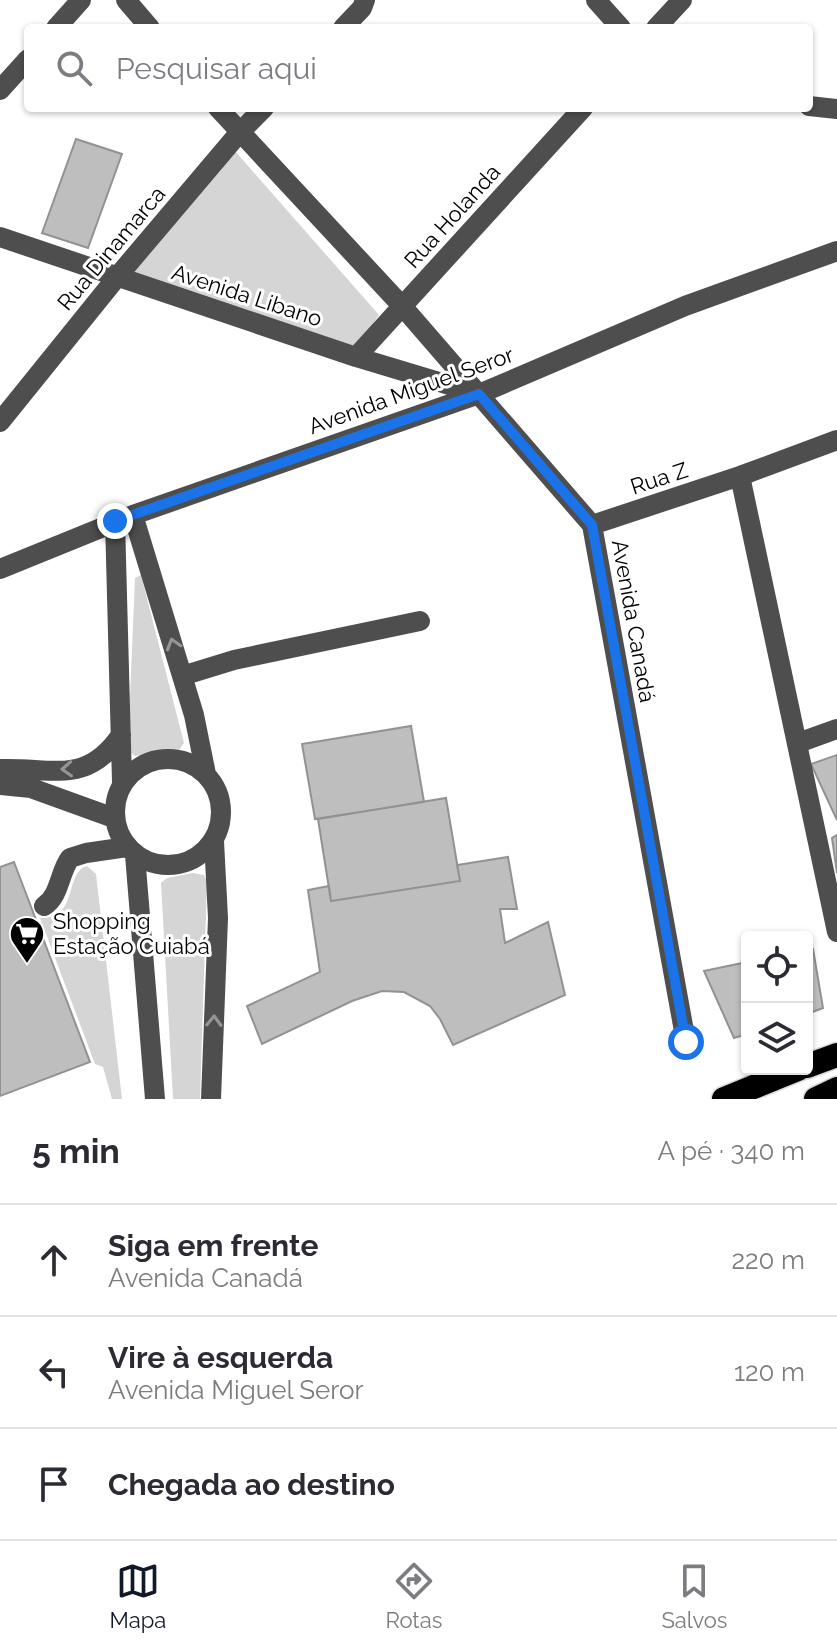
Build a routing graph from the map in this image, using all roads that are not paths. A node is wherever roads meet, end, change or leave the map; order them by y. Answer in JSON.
{"nodes":[{"id":1,"x":81,"y":0,"type":"edge"},
{"id":2,"x":126,"y":0,"type":"edge"},
{"id":3,"x":365,"y":0,"type":"edge"},
{"id":4,"x":596,"y":0,"type":"edge"},
{"id":5,"x":682,"y":0,"type":"edge"},
{"id":6,"x":60,"y":24,"type":"edge"},
{"id":7,"x":147,"y":24,"type":"edge"},
{"id":8,"x":347,"y":24,"type":"edge"},
{"id":9,"x":617,"y":24,"type":"edge"},
{"id":10,"x":660,"y":24,"type":"edge"},
{"id":11,"x":24,"y":63,"type":"edge"},
{"id":12,"x":0,"y":90,"type":"edge"},
{"id":13,"x":813,"y":106,"type":"edge"},
{"id":14,"x":837,"y":109,"type":"edge"},
{"id":15,"x":221,"y":112,"type":"edge"},
{"id":16,"x":260,"y":112,"type":"edge"},
{"id":17,"x":579,"y":112,"type":"edge"},
{"id":18,"x":239,"y":133,"type":"junction"},
{"id":19,"x":0,"y":237,"type":"edge"},
{"id":20,"x":837,"y":251,"type":"edge"},
{"id":21,"x":117,"y":277,"type":"junction"},
{"id":22,"x":403,"y":307,"type":"junction"},
{"id":23,"x":356,"y":357,"type":"junction"},
{"id":24,"x":479,"y":394,"type":"junction"},
{"id":25,"x":0,"y":422,"type":"edge"},
{"id":26,"x":837,"y":440,"type":"edge"},
{"id":27,"x":740,"y":476,"type":"junction"},
{"id":28,"x":124,"y":518,"type":"junction"},
{"id":29,"x":592,"y":525,"type":"junction"},
{"id":30,"x":0,"y":569,"type":"edge"},
{"id":31,"x":420,"y":621,"type":"dead end"},
{"id":32,"x":182,"y":676,"type":"junction"},
{"id":33,"x":837,"y":729,"type":"edge"},
{"id":34,"x":121,"y":735,"type":"junction"},
{"id":35,"x":798,"y":743,"type":"junction"},
{"id":36,"x":0,"y":769,"type":"edge"},
{"id":37,"x":206,"y":774,"type":"junction"},
{"id":38,"x":122,"y":782,"type":"junction"},
{"id":39,"x":0,"y":785,"type":"edge"},
{"id":40,"x":114,"y":818,"type":"junction"},
{"id":41,"x":214,"y":841,"type":"junction"},
{"id":42,"x":131,"y":851,"type":"junction"},
{"id":43,"x":44,"y":906,"type":"dead end"},
{"id":44,"x":837,"y":932,"type":"edge"},
{"id":45,"x":686,"y":1042,"type":"dead end"},
{"id":46,"x":837,"y":1055,"type":"edge"},
{"id":47,"x":813,"y":1064,"type":"edge"},
{"id":48,"x":783,"y":1075,"type":"edge"},
{"id":49,"x":837,"y":1089,"type":"edge"},
{"id":50,"x":155,"y":1099,"type":"edge"},
{"id":51,"x":211,"y":1099,"type":"edge"},
{"id":52,"x":724,"y":1099,"type":"edge"},
{"id":53,"x":816,"y":1099,"type":"edge"}],
"edges":[{"from":1,"to":6,"type":"street"},
{"from":2,"to":7,"type":"street"},
{"from":3,"to":8,"type":"street"},
{"from":4,"to":9,"type":"street"},
{"from":5,"to":10,"type":"street"},
{"from":11,"to":12,"type":"street"},
{"from":13,"to":14,"type":"street"},
{"from":15,"to":18,"type":"street","name":"Avenida Canadá"},
{"from":16,"to":18,"type":"street","name":"Rua Dinamarca"},
{"from":17,"to":22,"type":"street","name":"Rua Holanda"},
{"from":18,"to":21,"type":"street","name":"Rua Dinamarca"},
{"from":18,"to":22,"type":"street","name":"Avenida Canadá"},
{"from":19,"to":21,"type":"street","name":"Avenida Libano"},
{"from":20,"to":24,"type":"street","name":"Avenida Miguel Seror"},
{"from":21,"to":23,"type":"street","name":"Avenida Libano"},
{"from":21,"to":25,"type":"street","name":"Rua Dinamarca"},
{"from":22,"to":23,"type":"street","name":"Rua Holanda"},
{"from":22,"to":24,"type":"street","name":"Avenida Canadá"},
{"from":23,"to":24,"type":"street","name":"Avenida Libano"},
{"from":24,"to":28,"type":"street","name":"Avenida Miguel Seror"},
{"from":24,"to":29,"type":"street","name":"Avenida Canadá"},
{"from":26,"to":27,"type":"street","name":"Rua Z"},
{"from":27,"to":29,"type":"street","name":"Rua Z"},
{"from":27,"to":35,"type":"street"},
{"from":28,"to":30,"type":"street","name":"Avenida Miguel Seror"},
{"from":32,"to":28,"type":"street","one_way":true},
{"from":28,"to":34,"type":"street"},
{"from":29,"to":45,"type":"street","name":"Avenida Canadá"},
{"from":31,"to":32,"type":"street"},
{"from":32,"to":37,"type":"street"},
{"from":33,"to":35,"type":"street"},
{"from":34,"to":36,"type":"street","one_way":true},
{"from":34,"to":38,"type":"street"},
{"from":35,"to":44,"type":"street"},
{"from":37,"to":38,"type":"street"},
{"from":37,"to":41,"type":"street"},
{"from":38,"to":40,"type":"street"},
{"from":39,"to":40,"type":"street"},
{"from":40,"to":42,"type":"street"},
{"from":41,"to":42,"type":"street"},
{"from":51,"to":41,"type":"street","one_way":true},
{"from":42,"to":43,"type":"street"},
{"from":42,"to":50,"type":"street"},
{"from":46,"to":47,"type":"highway"},
{"from":48,"to":52,"type":"highway"},
{"from":49,"to":53,"type":"highway"}]}
